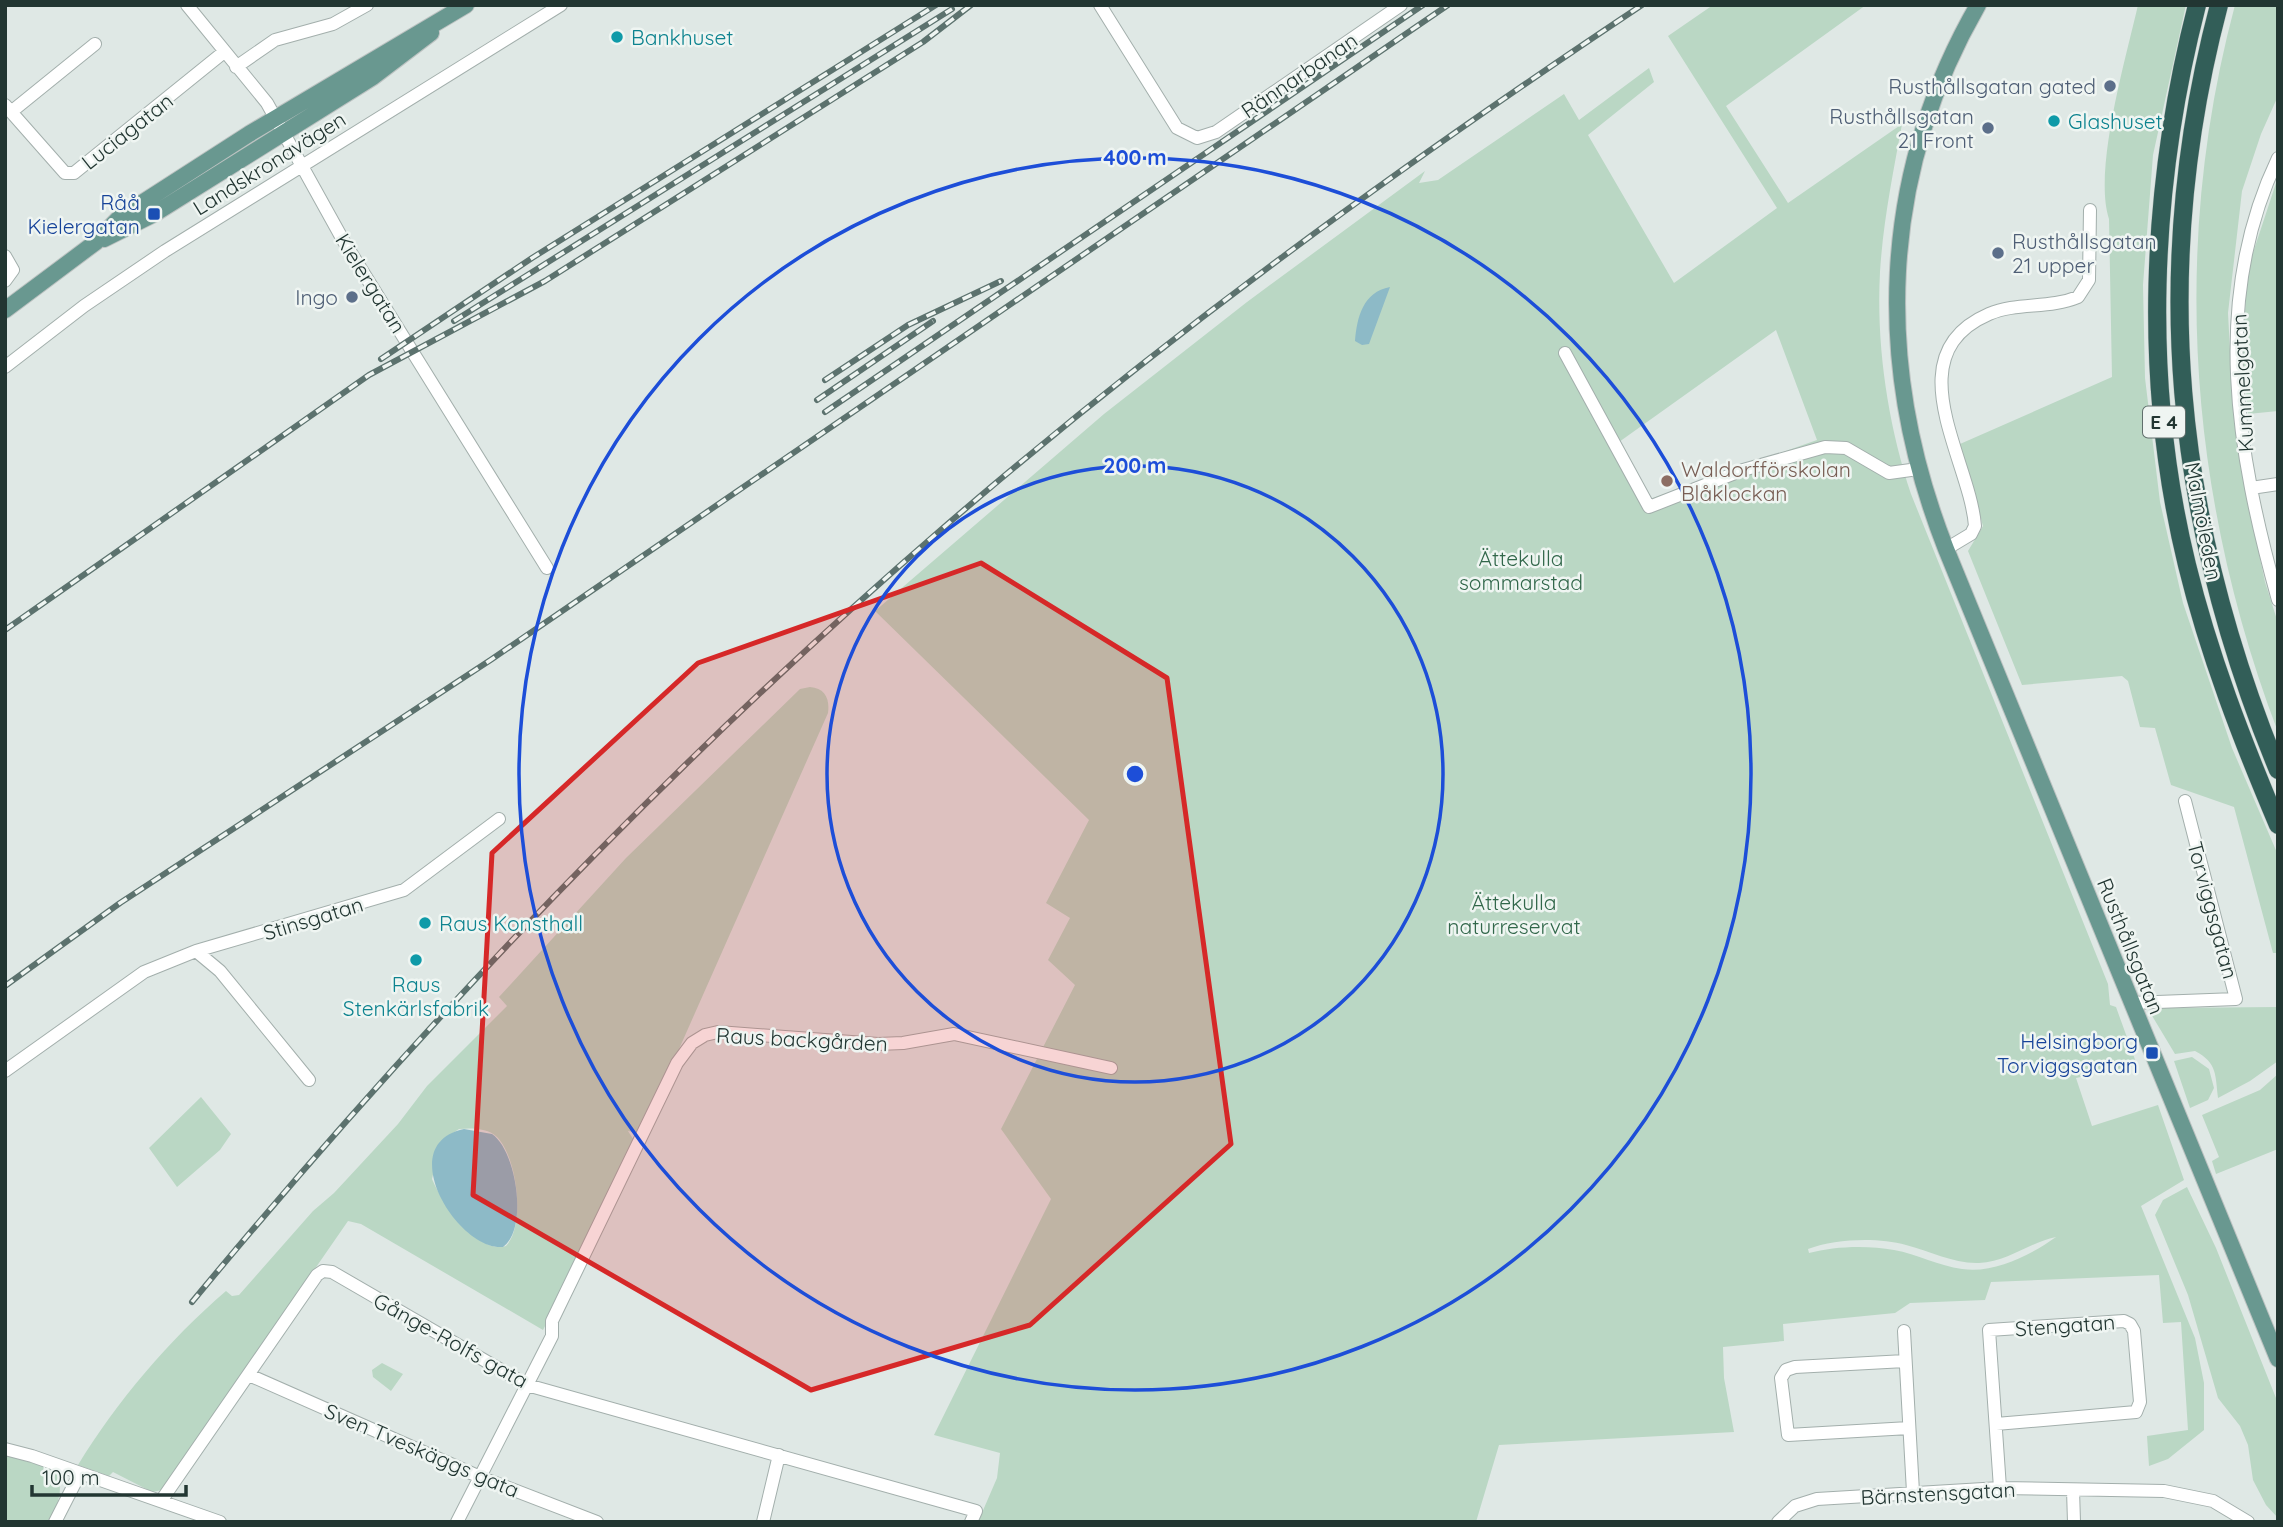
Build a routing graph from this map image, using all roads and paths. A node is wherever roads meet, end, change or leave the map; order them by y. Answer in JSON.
{"nodes":[{"id":1,"x":187,"y":5,"type":"edge"},
{"id":2,"x":367,"y":5,"type":"edge"},
{"id":3,"x":466,"y":5,"type":"edge"},
{"id":4,"x":561,"y":5,"type":"edge"},
{"id":5,"x":1100,"y":5,"type":"edge"},
{"id":6,"x":1401,"y":5,"type":"edge"},
{"id":7,"x":1978,"y":5,"type":"edge"},
{"id":8,"x":2197,"y":5,"type":"edge"},
{"id":9,"x":2219,"y":5,"type":"edge"},
{"id":10,"x":95,"y":44,"type":"dead end"},
{"id":11,"x":224,"y":52,"type":"junction"},
{"id":12,"x":236,"y":67,"type":"junction"},
{"id":13,"x":8,"y":109,"type":"edge"},
{"id":14,"x":279,"y":125,"type":"junction"},
{"id":15,"x":2278,"y":158,"type":"edge"},
{"id":16,"x":303,"y":168,"type":"junction"},
{"id":17,"x":2090,"y":210,"type":"dead end"},
{"id":18,"x":5,"y":256,"type":"edge"},
{"id":19,"x":5,"y":281,"type":"edge"},
{"id":20,"x":5,"y":310,"type":"edge"},
{"id":21,"x":1565,"y":353,"type":"dead end"},
{"id":22,"x":5,"y":367,"type":"edge"},
{"id":23,"x":1918,"y":469,"type":"junction"},
{"id":24,"x":2278,"y":484,"type":"edge"},
{"id":25,"x":2251,"y":488,"type":"junction"},
{"id":26,"x":1946,"y":549,"type":"junction"},
{"id":27,"x":547,"y":568,"type":"dead end"},
{"id":28,"x":2274,"y":574,"type":"edge"},
{"id":29,"x":2278,"y":600,"type":"edge"},
{"id":30,"x":2278,"y":770,"type":"edge"},
{"id":31,"x":2185,"y":801,"type":"dead end"},
{"id":32,"x":499,"y":820,"type":"dead end"},
{"id":33,"x":2278,"y":825,"type":"edge"},
{"id":34,"x":196,"y":951,"type":"junction"},
{"id":35,"x":2131,"y":1003,"type":"junction"},
{"id":36,"x":1111,"y":1068,"type":"dead end"},
{"id":37,"x":5,"y":1071,"type":"edge"},
{"id":38,"x":309,"y":1080,"type":"dead end"},
{"id":39,"x":1904,"y":1331,"type":"dead end"},
{"id":40,"x":2278,"y":1359,"type":"edge"},
{"id":41,"x":1905,"y":1361,"type":"junction"},
{"id":42,"x":249,"y":1375,"type":"junction"},
{"id":43,"x":527,"y":1385,"type":"junction"},
{"id":44,"x":1996,"y":1424,"type":"junction"},
{"id":45,"x":1909,"y":1429,"type":"junction"},
{"id":46,"x":5,"y":1449,"type":"edge"},
{"id":47,"x":779,"y":1455,"type":"junction"},
{"id":48,"x":80,"y":1473,"type":"junction"},
{"id":49,"x":480,"y":1477,"type":"junction"},
{"id":50,"x":2000,"y":1488,"type":"junction"},
{"id":51,"x":2073,"y":1490,"type":"junction"},
{"id":52,"x":1913,"y":1492,"type":"junction"},
{"id":53,"x":161,"y":1501,"type":"junction"},
{"id":54,"x":974,"y":1516,"type":"edge"},
{"id":55,"x":55,"y":1522,"type":"edge"},
{"id":56,"x":220,"y":1522,"type":"edge"},
{"id":57,"x":457,"y":1522,"type":"edge"},
{"id":58,"x":597,"y":1522,"type":"edge"},
{"id":59,"x":763,"y":1522,"type":"edge"},
{"id":60,"x":1777,"y":1522,"type":"edge"},
{"id":61,"x":2074,"y":1522,"type":"edge"},
{"id":62,"x":2248,"y":1522,"type":"edge"}],
"edges":[{"from":1,"to":11,"type":"street","name":"Kielergatan"},
{"from":2,"to":12,"type":"street"},
{"from":3,"to":14,"type":"main road","name":"Landskronavägen"},
{"from":4,"to":16,"type":"street","name":"Landskronavägen"},
{"from":5,"to":6,"type":"street","name":"Rännarbanan"},
{"from":7,"to":23,"type":"main road","name":"Rusthållsgatan"},
{"from":8,"to":33,"type":"highway","name":"Malmöleden","number":"E 4"},
{"from":9,"to":30,"type":"highway","name":"Malmöleden","number":"E 4"},
{"from":10,"to":13,"type":"street"},
{"from":11,"to":12,"type":"street","name":"Kielergatan"},
{"from":11,"to":13,"type":"street","name":"Luciagatan"},
{"from":12,"to":14,"type":"street","name":"Kielergatan"},
{"from":14,"to":16,"type":"street","name":"Kielergatan"},
{"from":14,"to":20,"type":"main road","name":"Landskronavägen"},
{"from":15,"to":25,"type":"street","name":"Kummelgatan"},
{"from":16,"to":22,"type":"street","name":"Landskronavägen"},
{"from":16,"to":27,"type":"street","name":"Kielergatan"},
{"from":17,"to":26,"type":"street"},
{"from":18,"to":19,"type":"street"},
{"from":21,"to":23,"type":"street"},
{"from":23,"to":26,"type":"main road","name":"Rusthållsgatan"},
{"from":24,"to":25,"type":"street"},
{"from":25,"to":28,"type":"street","name":"Kummelgatan"},
{"from":26,"to":35,"type":"main road","name":"Rusthållsgatan"},
{"from":28,"to":29,"type":"street","name":"Kummelgatan"},
{"from":31,"to":35,"type":"street","name":"Torviggsgatan"},
{"from":32,"to":34,"type":"street","name":"Stinsgatan"},
{"from":34,"to":37,"type":"street","name":"Stinsgatan"},
{"from":34,"to":38,"type":"street"},
{"from":35,"to":40,"type":"main road","name":"Rusthållsgatan"},
{"from":36,"to":43,"type":"street","name":"Raus backgården"},
{"from":39,"to":41,"type":"street"},
{"from":41,"to":45,"type":"street"},
{"from":41,"to":45,"type":"street"},
{"from":42,"to":43,"type":"street","name":"Gånge-Rolfs gata"},
{"from":42,"to":49,"type":"street","name":"Sven Tveskäggs gata"},
{"from":42,"to":53,"type":"street","name":"Gånge-Rolfs gata"},
{"from":43,"to":47,"type":"street","name":"Gånge-Rolfs gata"},
{"from":43,"to":49,"type":"street","name":"Raus backgården"},
{"from":44,"to":44,"type":"street","name":"Stengatan"},
{"from":44,"to":50,"type":"street","name":"Stengatan"},
{"from":45,"to":52,"type":"street"},
{"from":46,"to":48,"type":"street"},
{"from":47,"to":54,"type":"street","name":"Gånge-Rolfs gata"},
{"from":47,"to":59,"type":"street"},
{"from":48,"to":53,"type":"street"},
{"from":48,"to":55,"type":"street"},
{"from":49,"to":57,"type":"street","name":"Raus backgården"},
{"from":49,"to":58,"type":"street","name":"Sven Tveskäggs gata"},
{"from":50,"to":51,"type":"street","name":"Bärnstensgatan"},
{"from":50,"to":52,"type":"street","name":"Bärnstensgatan"},
{"from":51,"to":61,"type":"street"},
{"from":51,"to":62,"type":"street","name":"Bärnstensgatan"},
{"from":52,"to":60,"type":"street","name":"Bärnstensgatan"},
{"from":53,"to":56,"type":"street"}]}
